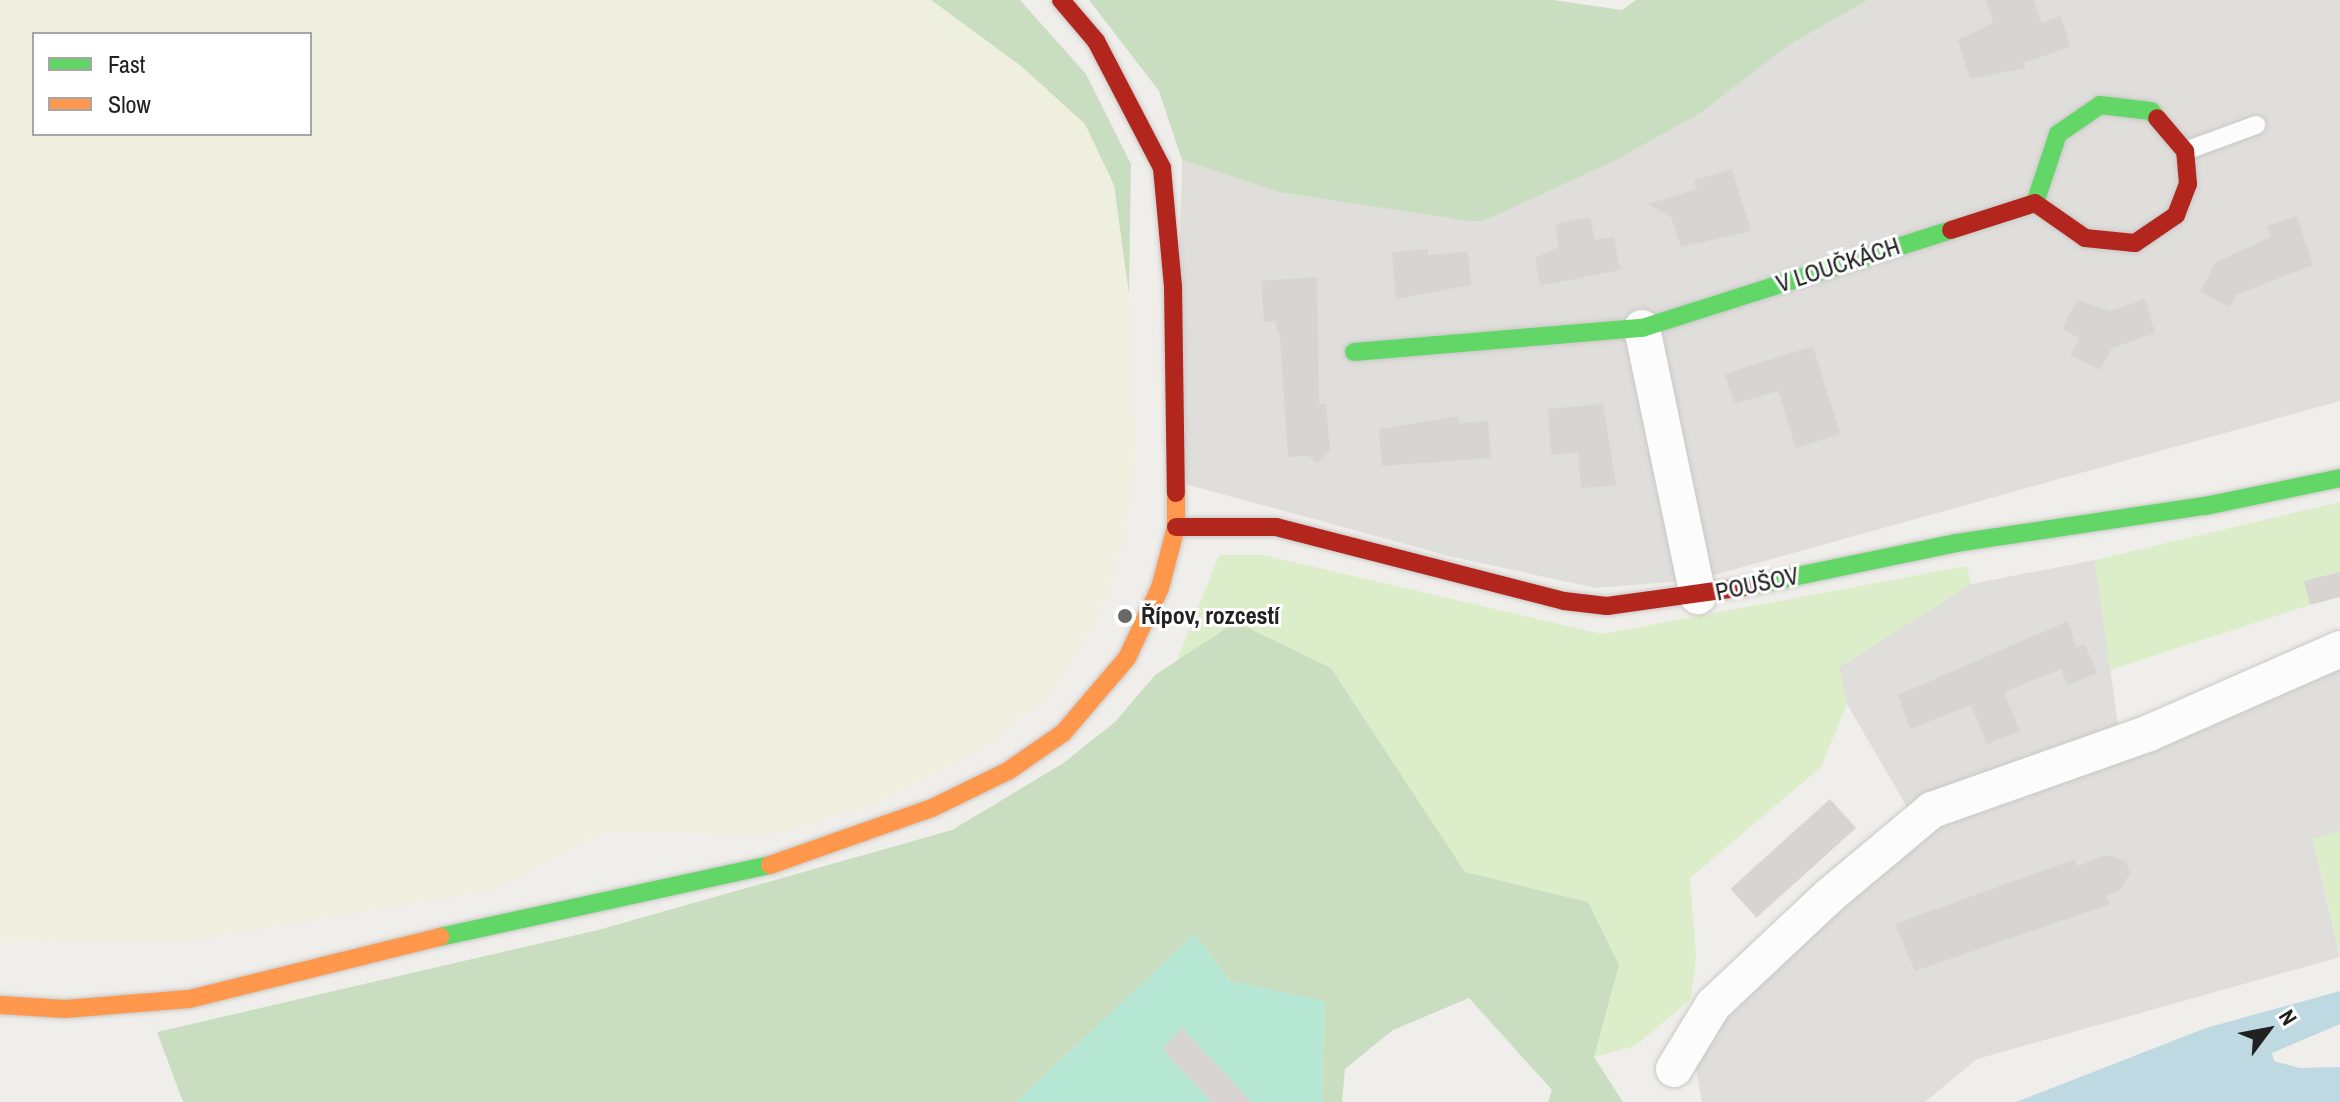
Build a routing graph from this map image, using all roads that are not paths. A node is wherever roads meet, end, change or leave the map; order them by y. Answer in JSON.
{"nodes":[{"id":1,"x":1061,"y":0,"type":"edge"},
{"id":2,"x":2256,"y":125,"type":"dead end"},
{"id":3,"x":2185,"y":151,"type":"junction"},
{"id":4,"x":2035,"y":203,"type":"junction"},
{"id":5,"x":1642,"y":328,"type":"junction"},
{"id":6,"x":1354,"y":352,"type":"dead end"},
{"id":7,"x":2340,"y":478,"type":"edge"},
{"id":8,"x":1176,"y":527,"type":"junction"},
{"id":9,"x":1698,"y":596,"type":"junction"},
{"id":10,"x":2340,"y":649,"type":"edge"},
{"id":11,"x":0,"y":1005,"type":"edge"},
{"id":12,"x":1674,"y":1069,"type":"dead end"}],
"edges":[{"from":1,"to":8,"type":"street"},
{"from":2,"to":3,"type":"lane"},
{"from":3,"to":4,"type":"street"},
{"from":3,"to":4,"type":"street"},
{"from":4,"to":5,"type":"street","name":"V LOUČKÁCH"},
{"from":5,"to":6,"type":"street","name":"V LOUČKÁCH"},
{"from":5,"to":9,"type":"street"},
{"from":7,"to":9,"type":"street","name":"POUŠOV"},
{"from":8,"to":9,"type":"street","name":"POUŠOV"},
{"from":8,"to":11,"type":"street"},
{"from":10,"to":12,"type":"street"}]}
